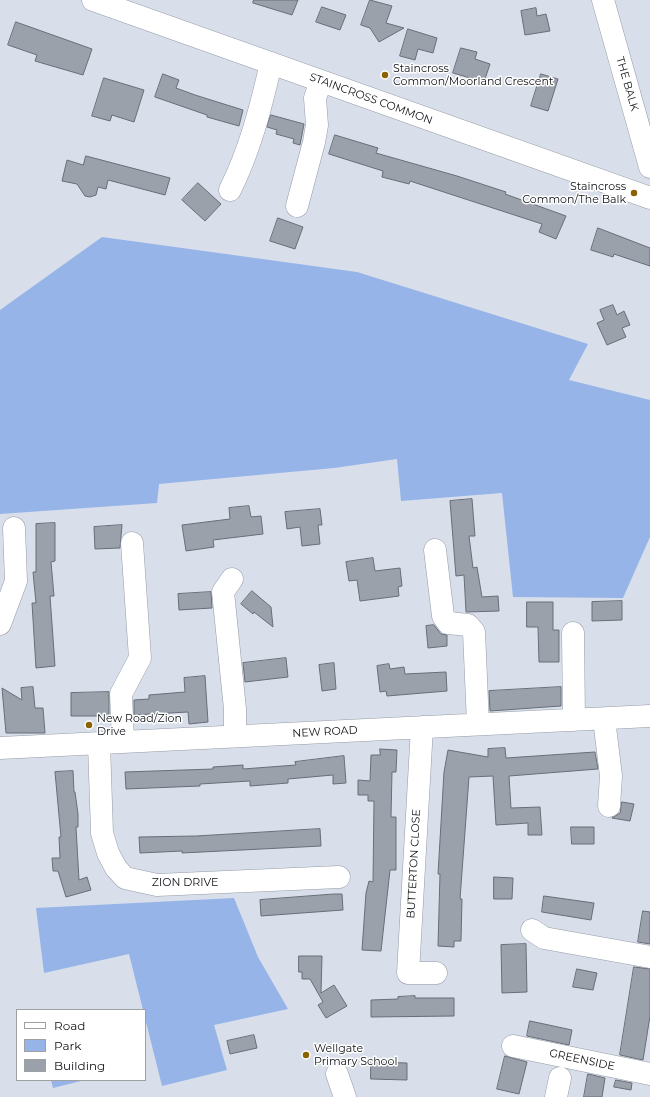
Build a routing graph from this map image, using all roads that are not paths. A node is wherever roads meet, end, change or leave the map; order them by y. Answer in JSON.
{"nodes":[{"id":1,"x":93,"y":0,"type":"edge"},
{"id":2,"x":607,"y":1,"type":"edge"},
{"id":3,"x":271,"y":63,"type":"junction"},
{"id":4,"x":321,"y":81,"type":"junction"},
{"id":5,"x":650,"y":167,"type":"edge"},
{"id":6,"x":230,"y":190,"type":"dead end"},
{"id":7,"x":650,"y":198,"type":"edge"},
{"id":8,"x":297,"y":206,"type":"dead end"},
{"id":9,"x":14,"y":528,"type":"dead end"},
{"id":10,"x":132,"y":543,"type":"dead end"},
{"id":11,"x":435,"y":550,"type":"dead end"},
{"id":12,"x":232,"y":579,"type":"dead end"},
{"id":13,"x":2,"y":615,"type":"edge"},
{"id":14,"x":573,"y":633,"type":"dead end"},
{"id":15,"x":650,"y":716,"type":"edge"},
{"id":16,"x":604,"y":719,"type":"junction"},
{"id":17,"x":574,"y":720,"type":"junction"},
{"id":18,"x":478,"y":724,"type":"junction"},
{"id":19,"x":422,"y":727,"type":"junction"},
{"id":20,"x":236,"y":736,"type":"junction"},
{"id":21,"x":123,"y":742,"type":"junction"},
{"id":22,"x":99,"y":744,"type":"junction"},
{"id":23,"x":0,"y":748,"type":"edge"},
{"id":24,"x":609,"y":806,"type":"dead end"},
{"id":25,"x":339,"y":877,"type":"dead end"},
{"id":26,"x":532,"y":930,"type":"dead end"},
{"id":27,"x":650,"y":957,"type":"edge"},
{"id":28,"x":436,"y":973,"type":"dead end"},
{"id":29,"x":513,"y":1046,"type":"dead end"},
{"id":30,"x":337,"y":1074,"type":"dead end"},
{"id":31,"x":650,"y":1074,"type":"edge"},
{"id":32,"x":345,"y":1097,"type":"edge"}],
"edges":[{"from":1,"to":3,"type":"street","name":"STAINCROSS COMMON"},
{"from":2,"to":5,"type":"street","name":"THE BALK"},
{"from":3,"to":4,"type":"street","name":"STAINCROSS COMMON"},
{"from":3,"to":6,"type":"street"},
{"from":4,"to":7,"type":"street","name":"STAINCROSS COMMON"},
{"from":4,"to":8,"type":"street"},
{"from":9,"to":13,"type":"street"},
{"from":10,"to":21,"type":"street"},
{"from":11,"to":18,"type":"street"},
{"from":12,"to":20,"type":"street"},
{"from":14,"to":17,"type":"street"},
{"from":15,"to":16,"type":"street","name":"NEW ROAD"},
{"from":16,"to":17,"type":"street","name":"NEW ROAD"},
{"from":16,"to":24,"type":"street"},
{"from":17,"to":18,"type":"street","name":"NEW ROAD"},
{"from":18,"to":19,"type":"street","name":"NEW ROAD"},
{"from":19,"to":20,"type":"street","name":"NEW ROAD"},
{"from":19,"to":28,"type":"street","name":"BUTTERTON CLOSE"},
{"from":20,"to":21,"type":"street","name":"NEW ROAD"},
{"from":21,"to":22,"type":"street","name":"NEW ROAD"},
{"from":22,"to":23,"type":"street","name":"NEW ROAD"},
{"from":22,"to":25,"type":"street","name":"ZION DRIVE"},
{"from":26,"to":27,"type":"street"},
{"from":29,"to":31,"type":"street","name":"GREENSIDE"},
{"from":30,"to":32,"type":"street"}]}
